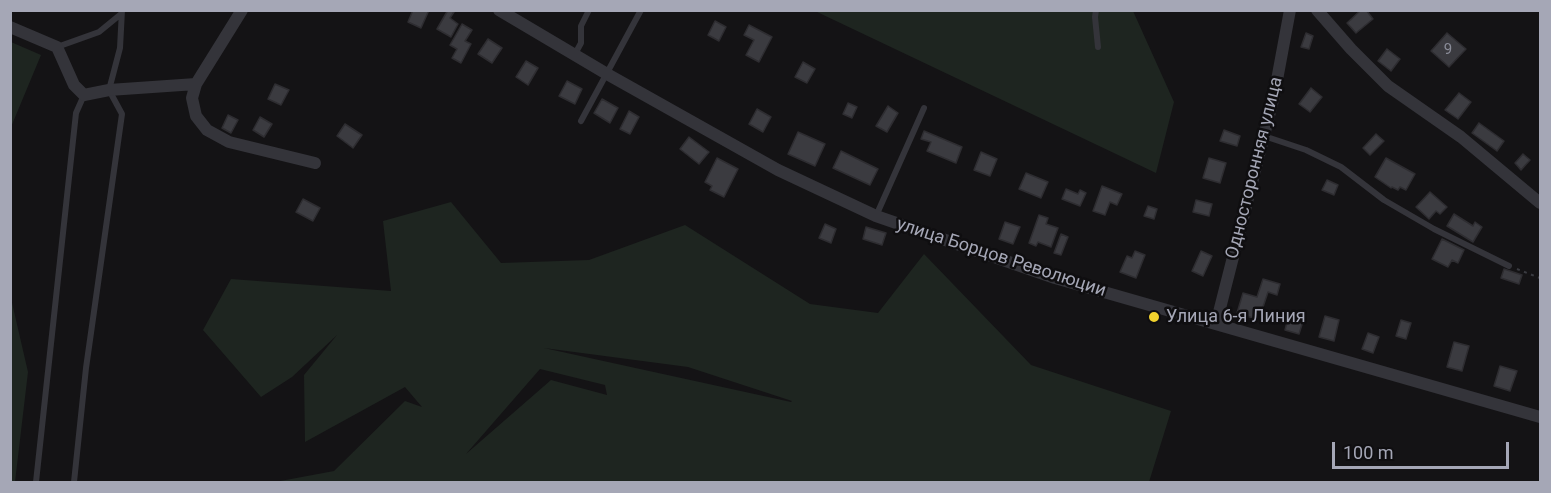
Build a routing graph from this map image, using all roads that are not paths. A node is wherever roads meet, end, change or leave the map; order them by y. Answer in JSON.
{"nodes":[{"id":1,"x":242,"y":10,"type":"edge"},
{"id":2,"x":498,"y":10,"type":"edge"},
{"id":3,"x":589,"y":10,"type":"edge"},
{"id":4,"x":641,"y":10,"type":"edge"},
{"id":5,"x":1096,"y":10,"type":"edge"},
{"id":6,"x":1317,"y":10,"type":"edge"},
{"id":7,"x":1288,"y":11,"type":"edge"},
{"id":8,"x":121,"y":12,"type":"edge"},
{"id":9,"x":10,"y":27,"type":"edge"},
{"id":10,"x":57,"y":47,"type":"junction"},
{"id":11,"x":1098,"y":47,"type":"dead end"},
{"id":12,"x":574,"y":55,"type":"junction"},
{"id":13,"x":607,"y":74,"type":"junction"},
{"id":14,"x":196,"y":84,"type":"junction"},
{"id":15,"x":109,"y":90,"type":"junction"},
{"id":16,"x":84,"y":95,"type":"junction"},
{"id":17,"x":924,"y":108,"type":"dead end"},
{"id":18,"x":581,"y":121,"type":"dead end"},
{"id":19,"x":1264,"y":136,"type":"junction"},
{"id":20,"x":315,"y":163,"type":"dead end"},
{"id":21,"x":1540,"y":203,"type":"edge"},
{"id":22,"x":876,"y":216,"type":"junction"},
{"id":23,"x":1509,"y":266,"type":"road end"},
{"id":24,"x":1215,"y":324,"type":"junction"},
{"id":25,"x":1540,"y":417,"type":"edge"},
{"id":26,"x":36,"y":483,"type":"edge"},
{"id":27,"x":74,"y":483,"type":"edge"}],
"edges":[{"from":1,"to":14,"type":"street"},
{"from":2,"to":12,"type":"street","name":"улица Борцов Революции"},
{"from":3,"to":12,"type":"lane"},
{"from":4,"to":13,"type":"lane"},
{"from":5,"to":11,"type":"lane"},
{"from":6,"to":21,"type":"street"},
{"from":7,"to":19,"type":"street","name":"Односторонняя улица"},
{"from":8,"to":10,"type":"lane"},
{"from":8,"to":15,"type":"lane"},
{"from":9,"to":10,"type":"street"},
{"from":10,"to":16,"type":"street"},
{"from":12,"to":13,"type":"street","name":"улица Борцов Революции"},
{"from":13,"to":18,"type":"lane"},
{"from":13,"to":22,"type":"street","name":"улица Борцов Революции"},
{"from":14,"to":15,"type":"street"},
{"from":14,"to":20,"type":"street"},
{"from":15,"to":16,"type":"street"},
{"from":15,"to":27,"type":"lane"},
{"from":16,"to":26,"type":"lane"},
{"from":17,"to":22,"type":"lane"},
{"from":19,"to":23,"type":"lane"},
{"from":19,"to":24,"type":"street","name":"Односторонняя улица"},
{"from":22,"to":24,"type":"street","name":"улица Борцов Революции"},
{"from":24,"to":25,"type":"street","name":"улица Борцов Революции"}]}
